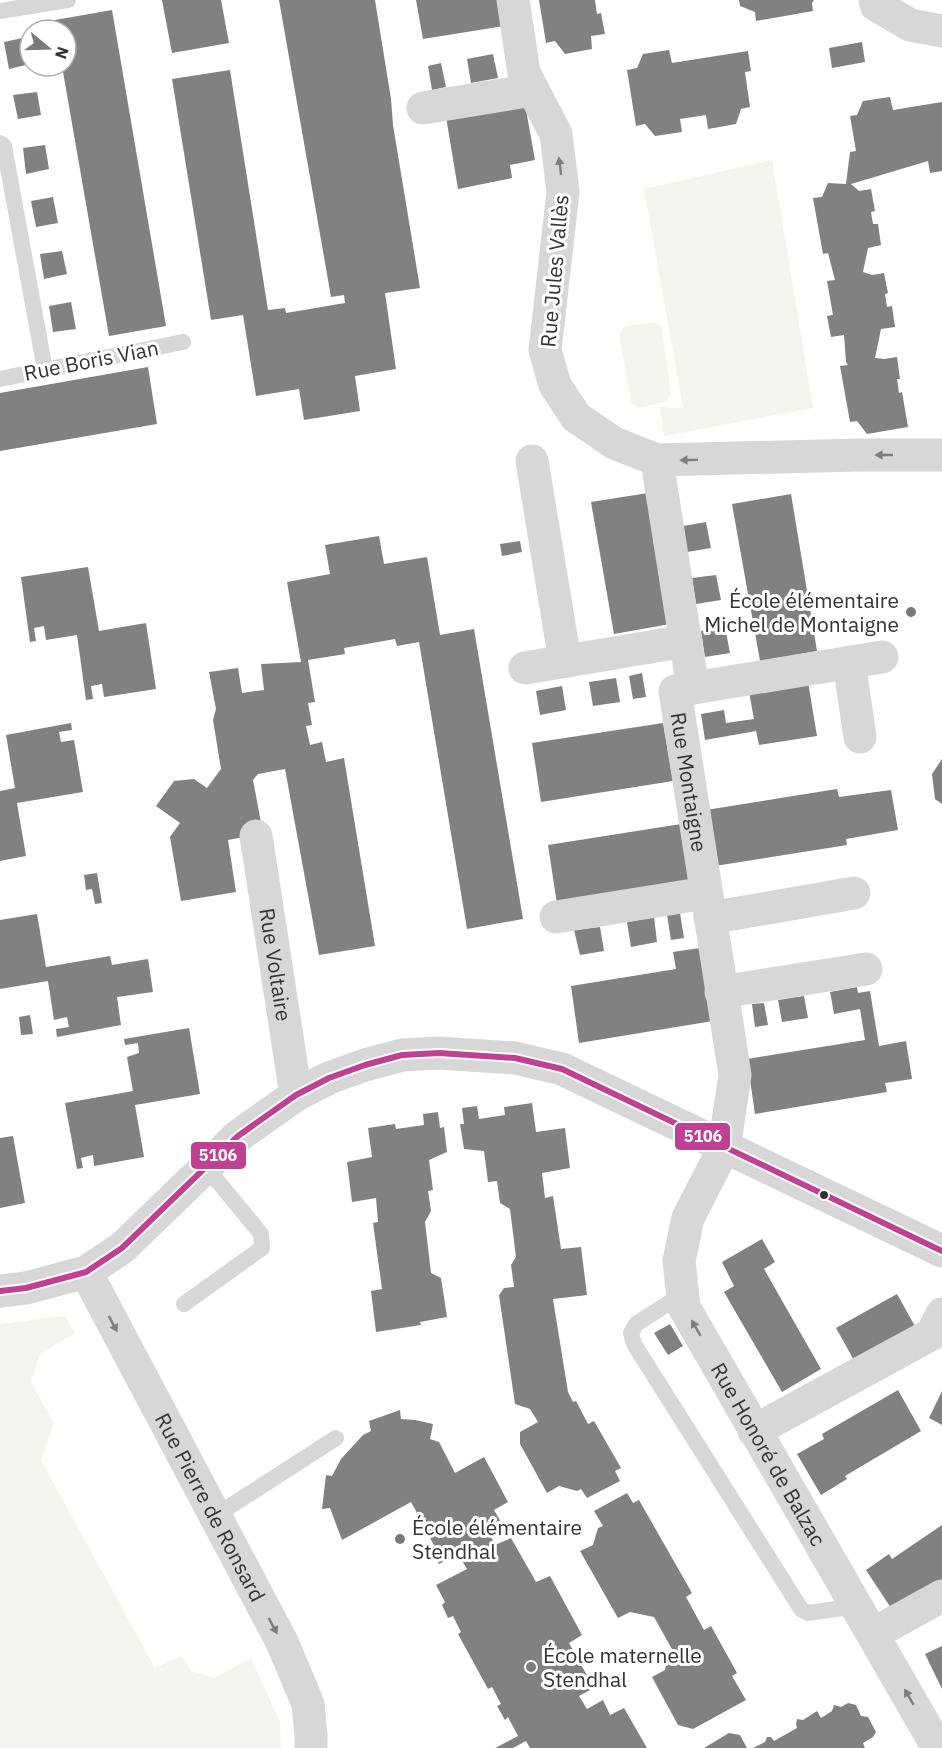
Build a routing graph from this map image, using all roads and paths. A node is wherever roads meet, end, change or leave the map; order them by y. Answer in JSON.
{"nodes":[{"id":1,"x":68,"y":0,"type":"edge"},
{"id":2,"x":513,"y":0,"type":"edge"},
{"id":3,"x":875,"y":0,"type":"edge"},
{"id":4,"x":0,"y":11,"type":"edge"},
{"id":5,"x":942,"y":31,"type":"edge"},
{"id":6,"x":533,"y":90,"type":"junction"},
{"id":7,"x":423,"y":108,"type":"dead end"},
{"id":8,"x":0,"y":143,"type":"edge"},
{"id":9,"x":183,"y":342,"type":"dead end"},
{"id":10,"x":45,"y":370,"type":"junction"},
{"id":11,"x":0,"y":379,"type":"edge"},
{"id":12,"x":942,"y":455,"type":"edge"},
{"id":13,"x":532,"y":461,"type":"dead end"},
{"id":14,"x":659,"y":474,"type":"dead end"},
{"id":15,"x":686,"y":641,"type":"junction"},
{"id":16,"x":882,"y":657,"type":"dead end"},
{"id":17,"x":565,"y":662,"type":"junction"},
{"id":18,"x":849,"y":662,"type":"junction"},
{"id":19,"x":525,"y":668,"type":"dead end"},
{"id":20,"x":693,"y":688,"type":"junction"},
{"id":21,"x":860,"y":737,"type":"dead end"},
{"id":22,"x":256,"y":836,"type":"dead end"},
{"id":23,"x":854,"y":892,"type":"dead end"},
{"id":24,"x":708,"y":906,"type":"junction"},
{"id":25,"x":556,"y":917,"type":"dead end"},
{"id":26,"x":866,"y":969,"type":"dead end"},
{"id":27,"x":722,"y":992,"type":"junction"},
{"id":28,"x":296,"y":1095,"type":"junction"},
{"id":29,"x":724,"y":1148,"type":"junction"},
{"id":30,"x":206,"y":1167,"type":"junction"},
{"id":31,"x":942,"y":1251,"type":"edge"},
{"id":32,"x":86,"y":1272,"type":"junction"},
{"id":33,"x":0,"y":1291,"type":"edge"},
{"id":34,"x":683,"y":1294,"type":"junction"},
{"id":35,"x":184,"y":1304,"type":"dead end"},
{"id":36,"x":942,"y":1314,"type":"edge"},
{"id":37,"x":754,"y":1431,"type":"junction"},
{"id":38,"x":336,"y":1438,"type":"dead end"},
{"id":39,"x":215,"y":1516,"type":"junction"},
{"id":40,"x":942,"y":1596,"type":"edge"},
{"id":41,"x":856,"y":1606,"type":"junction"},
{"id":42,"x":873,"y":1634,"type":"junction"},
{"id":43,"x":311,"y":1748,"type":"edge"},
{"id":44,"x":938,"y":1748,"type":"edge"}],
"edges":[{"from":1,"to":4,"type":"lane"},
{"from":2,"to":6,"type":"street","name":"Rue Jules Vallès"},
{"from":3,"to":5,"type":"street"},
{"from":6,"to":7,"type":"street"},
{"from":12,"to":6,"type":"street","name":"Rue Jules Vallès","one_way":true},
{"from":8,"to":10,"type":"lane"},
{"from":9,"to":10,"type":"lane","name":"Rue Boris Vian"},
{"from":10,"to":11,"type":"lane","name":"Rue Boris Vian"},
{"from":13,"to":17,"type":"street"},
{"from":14,"to":15,"type":"street","name":"Rue Montaigne"},
{"from":15,"to":17,"type":"street"},
{"from":15,"to":20,"type":"street","name":"Rue Montaigne"},
{"from":16,"to":18,"type":"street","name":"Rue Montaigne"},
{"from":17,"to":19,"type":"street"},
{"from":18,"to":20,"type":"street","name":"Rue Montaigne"},
{"from":18,"to":21,"type":"street"},
{"from":20,"to":24,"type":"street","name":"Rue Montaigne"},
{"from":22,"to":28,"type":"street","name":"Rue Voltaire"},
{"from":23,"to":24,"type":"street"},
{"from":24,"to":25,"type":"street"},
{"from":24,"to":27,"type":"street","name":"Rue Montaigne"},
{"from":26,"to":27,"type":"street"},
{"from":27,"to":29,"type":"street","name":"Rue Montaigne"},
{"from":28,"to":29,"type":"street"},
{"from":28,"to":30,"type":"street"},
{"from":29,"to":31,"type":"street"},
{"from":29,"to":34,"type":"street","name":"Rue Honoré de Balzac"},
{"from":30,"to":32,"type":"street"},
{"from":30,"to":35,"type":"lane"},
{"from":32,"to":33,"type":"street"},
{"from":32,"to":39,"type":"street","name":"Rue Pierre de Ronsard","one_way":true},
{"from":37,"to":34,"type":"street","name":"Rue Honoré de Balzac","one_way":true},
{"from":34,"to":41,"type":"lane"},
{"from":36,"to":37,"type":"street"},
{"from":37,"to":41,"type":"street","name":"Rue Honoré de Balzac"},
{"from":38,"to":39,"type":"lane"},
{"from":39,"to":43,"type":"street","name":"Rue Pierre de Ronsard","one_way":true},
{"from":40,"to":42,"type":"street"},
{"from":41,"to":42,"type":"street","name":"Rue Honoré de Balzac"},
{"from":44,"to":42,"type":"street","name":"Rue Honoré de Balzac","one_way":true}]}
